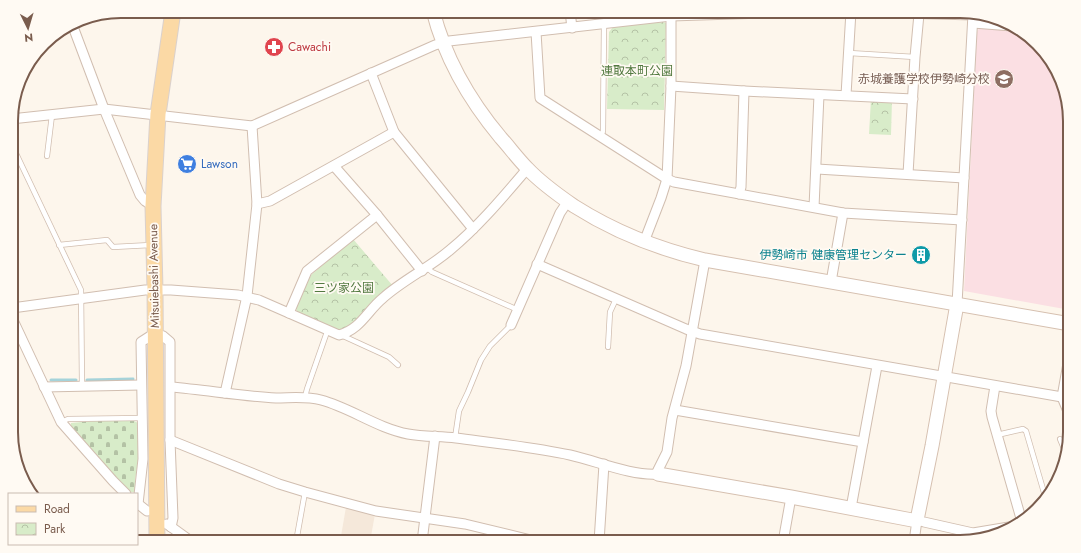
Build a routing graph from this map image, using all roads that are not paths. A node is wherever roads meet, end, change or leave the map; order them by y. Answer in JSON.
{"nodes":[{"id":1,"x":172,"y":18,"type":"edge"},
{"id":2,"x":435,"y":18,"type":"edge"},
{"id":3,"x":571,"y":18,"type":"edge"},
{"id":4,"x":644,"y":18,"type":"edge"},
{"id":5,"x":671,"y":18,"type":"edge"},
{"id":6,"x":850,"y":18,"type":"edge"},
{"id":7,"x":920,"y":18,"type":"edge"},
{"id":8,"x":973,"y":19,"type":"edge"},
{"id":9,"x":604,"y":24,"type":"junction"},
{"id":10,"x":572,"y":28,"type":"junction"},
{"id":11,"x":74,"y":30,"type":"edge"},
{"id":12,"x":536,"y":32,"type":"junction"},
{"id":13,"x":443,"y":42,"type":"junction"},
{"id":14,"x":848,"y":53,"type":"junction"},
{"id":15,"x":915,"y":57,"type":"junction"},
{"id":16,"x":371,"y":73,"type":"junction"},
{"id":17,"x":670,"y":86,"type":"junction"},
{"id":18,"x":744,"y":91,"type":"junction"},
{"id":19,"x":820,"y":95,"type":"junction"},
{"id":20,"x":846,"y":95,"type":"junction"},
{"id":21,"x":913,"y":99,"type":"junction"},
{"id":22,"x":104,"y":108,"type":"junction"},
{"id":23,"x":52,"y":114,"type":"junction"},
{"id":24,"x":158,"y":114,"type":"junction"},
{"id":25,"x":18,"y":117,"type":"edge"},
{"id":26,"x":252,"y":126,"type":"junction"},
{"id":27,"x":394,"y":132,"type":"junction"},
{"id":28,"x":601,"y":137,"type":"junction"},
{"id":29,"x":47,"y":156,"type":"dead end"},
{"id":30,"x":18,"y":158,"type":"edge"},
{"id":31,"x":334,"y":166,"type":"junction"},
{"id":32,"x":527,"y":169,"type":"junction"},
{"id":33,"x":817,"y":170,"type":"junction"},
{"id":34,"x":908,"y":174,"type":"junction"},
{"id":35,"x":964,"y":178,"type":"junction"},
{"id":36,"x":667,"y":180,"type":"junction"},
{"id":37,"x":739,"y":194,"type":"junction"},
{"id":38,"x":568,"y":202,"type":"junction"},
{"id":39,"x":257,"y":204,"type":"junction"},
{"id":40,"x":153,"y":206,"type":"junction"},
{"id":41,"x":814,"y":207,"type":"junction"},
{"id":42,"x":843,"y":213,"type":"junction"},
{"id":43,"x":377,"y":215,"type":"junction"},
{"id":44,"x":962,"y":220,"type":"junction"},
{"id":45,"x":473,"y":229,"type":"junction"},
{"id":46,"x":644,"y":242,"type":"junction"},
{"id":47,"x":60,"y":245,"type":"junction"},
{"id":48,"x":154,"y":245,"type":"junction"},
{"id":49,"x":706,"y":260,"type":"junction"},
{"id":50,"x":538,"y":264,"type":"junction"},
{"id":51,"x":424,"y":269,"type":"junction"},
{"id":52,"x":831,"y":282,"type":"junction"},
{"id":53,"x":155,"y":290,"type":"junction"},
{"id":54,"x":247,"y":296,"type":"junction"},
{"id":55,"x":82,"y":299,"type":"junction"},
{"id":56,"x":616,"y":299,"type":"junction"},
{"id":57,"x":957,"y":304,"type":"junction"},
{"id":58,"x":18,"y":307,"type":"edge"},
{"id":59,"x":518,"y":310,"type":"junction"},
{"id":60,"x":289,"y":313,"type":"junction"},
{"id":61,"x":1063,"y":323,"type":"edge"},
{"id":62,"x":511,"y":325,"type":"joint"},
{"id":63,"x":328,"y":329,"type":"junction"},
{"id":64,"x":18,"y":331,"type":"edge"},
{"id":65,"x":693,"y":332,"type":"junction"},
{"id":66,"x":339,"y":334,"type":"junction"},
{"id":67,"x":155,"y":340,"type":"junction"},
{"id":68,"x":608,"y":347,"type":"dead end"},
{"id":69,"x":398,"y":365,"type":"dead end"},
{"id":70,"x":876,"y":366,"type":"junction"},
{"id":71,"x":944,"y":377,"type":"junction"},
{"id":72,"x":82,"y":385,"type":"junction"},
{"id":73,"x":141,"y":385,"type":"junction"},
{"id":74,"x":995,"y":386,"type":"junction"},
{"id":75,"x":44,"y":387,"type":"junction"},
{"id":76,"x":171,"y":387,"type":"junction"},
{"id":77,"x":1063,"y":391,"type":"edge"},
{"id":78,"x":226,"y":392,"type":"junction"},
{"id":79,"x":305,"y":397,"type":"junction"},
{"id":80,"x":1062,"y":397,"type":"joint"},
{"id":81,"x":675,"y":410,"type":"junction"},
{"id":82,"x":142,"y":418,"type":"junction"},
{"id":83,"x":61,"y":422,"type":"junction"},
{"id":84,"x":997,"y":435,"type":"junction"},
{"id":85,"x":435,"y":436,"type":"junction"},
{"id":86,"x":455,"y":438,"type":"junction"},
{"id":87,"x":1060,"y":439,"type":"dead end"},
{"id":88,"x":170,"y":440,"type":"junction"},
{"id":89,"x":863,"y":442,"type":"junction"},
{"id":90,"x":1062,"y":444,"type":"edge"},
{"id":91,"x":604,"y":464,"type":"junction"},
{"id":92,"x":658,"y":474,"type":"junction"},
{"id":93,"x":305,"y":492,"type":"junction"},
{"id":94,"x":1044,"y":492,"type":"edge"},
{"id":95,"x":125,"y":493,"type":"edge"},
{"id":96,"x":790,"y":497,"type":"junction"},
{"id":97,"x":138,"y":504,"type":"edge"},
{"id":98,"x":851,"y":508,"type":"junction"},
{"id":99,"x":147,"y":511,"type":"dead end"},
{"id":100,"x":1020,"y":515,"type":"edge"},
{"id":101,"x":425,"y":518,"type":"junction"},
{"id":102,"x":917,"y":520,"type":"junction"},
{"id":103,"x":996,"y":529,"type":"edge"},
{"id":104,"x":157,"y":535,"type":"edge"},
{"id":105,"x":182,"y":535,"type":"edge"},
{"id":106,"x":297,"y":535,"type":"edge"},
{"id":107,"x":423,"y":535,"type":"edge"},
{"id":108,"x":510,"y":535,"type":"edge"},
{"id":109,"x":599,"y":535,"type":"edge"},
{"id":110,"x":784,"y":535,"type":"edge"},
{"id":111,"x":915,"y":535,"type":"edge"}],
"edges":[{"from":1,"to":24,"type":"main road","name":"Mitsuiebashi Avenue"},
{"from":2,"to":13,"type":"street"},
{"from":3,"to":10,"type":"street"},
{"from":4,"to":9,"type":"street"},
{"from":5,"to":17,"type":"street"},
{"from":6,"to":14,"type":"street"},
{"from":7,"to":15,"type":"street"},
{"from":8,"to":35,"type":"street"},
{"from":9,"to":10,"type":"street"},
{"from":9,"to":28,"type":"lane"},
{"from":10,"to":12,"type":"street"},
{"from":11,"to":22,"type":"street"},
{"from":12,"to":13,"type":"street"},
{"from":12,"to":28,"type":"street"},
{"from":13,"to":16,"type":"street"},
{"from":13,"to":32,"type":"street"},
{"from":14,"to":15,"type":"lane"},
{"from":14,"to":20,"type":"street"},
{"from":15,"to":21,"type":"street"},
{"from":16,"to":26,"type":"street"},
{"from":16,"to":27,"type":"street"},
{"from":17,"to":18,"type":"street"},
{"from":17,"to":36,"type":"street"},
{"from":18,"to":19,"type":"street"},
{"from":18,"to":37,"type":"street"},
{"from":19,"to":20,"type":"street"},
{"from":19,"to":33,"type":"street"},
{"from":20,"to":21,"type":"street"},
{"from":21,"to":34,"type":"street"},
{"from":22,"to":23,"type":"street"},
{"from":22,"to":24,"type":"street"},
{"from":22,"to":40,"type":"street"},
{"from":23,"to":25,"type":"street"},
{"from":23,"to":29,"type":"lane"},
{"from":24,"to":26,"type":"street"},
{"from":24,"to":40,"type":"main road","name":"Mitsuiebashi Avenue"},
{"from":26,"to":39,"type":"street"},
{"from":27,"to":31,"type":"street"},
{"from":27,"to":45,"type":"street"},
{"from":28,"to":36,"type":"street"},
{"from":30,"to":47,"type":"lane"},
{"from":31,"to":39,"type":"street"},
{"from":31,"to":43,"type":"street"},
{"from":32,"to":38,"type":"street"},
{"from":32,"to":45,"type":"street"},
{"from":33,"to":34,"type":"street"},
{"from":33,"to":41,"type":"street"},
{"from":34,"to":35,"type":"street"},
{"from":35,"to":44,"type":"street"},
{"from":36,"to":37,"type":"street"},
{"from":36,"to":46,"type":"street"},
{"from":37,"to":41,"type":"street"},
{"from":38,"to":46,"type":"street"},
{"from":38,"to":50,"type":"street"},
{"from":39,"to":54,"type":"street"},
{"from":40,"to":48,"type":"main road","name":"Mitsuiebashi Avenue"},
{"from":41,"to":42,"type":"street"},
{"from":42,"to":44,"type":"street"},
{"from":42,"to":52,"type":"street"},
{"from":43,"to":51,"type":"street"},
{"from":43,"to":60,"type":"street"},
{"from":44,"to":57,"type":"street"},
{"from":45,"to":51,"type":"street"},
{"from":46,"to":49,"type":"street"},
{"from":47,"to":48,"type":"lane"},
{"from":47,"to":55,"type":"lane"},
{"from":48,"to":53,"type":"main road","name":"Mitsuiebashi Avenue"},
{"from":49,"to":52,"type":"street"},
{"from":49,"to":65,"type":"street"},
{"from":50,"to":56,"type":"street"},
{"from":50,"to":59,"type":"street"},
{"from":51,"to":59,"type":"lane"},
{"from":51,"to":66,"type":"street"},
{"from":52,"to":57,"type":"street"},
{"from":53,"to":54,"type":"street"},
{"from":53,"to":55,"type":"street"},
{"from":53,"to":67,"type":"main road","name":"Mitsuiebashi Avenue"},
{"from":54,"to":60,"type":"street"},
{"from":54,"to":78,"type":"street"},
{"from":55,"to":58,"type":"street"},
{"from":55,"to":72,"type":"lane"},
{"from":56,"to":65,"type":"street"},
{"from":56,"to":68,"type":"lane"},
{"from":57,"to":61,"type":"street"},
{"from":57,"to":71,"type":"street"},
{"from":59,"to":62,"type":"street"},
{"from":60,"to":63,"type":"street"},
{"from":62,"to":86,"type":"lane"},
{"from":63,"to":66,"type":"street"},
{"from":63,"to":79,"type":"lane"},
{"from":64,"to":75,"type":"street"},
{"from":65,"to":70,"type":"street"},
{"from":65,"to":81,"type":"street"},
{"from":66,"to":69,"type":"lane"},
{"from":67,"to":73,"type":"street"},
{"from":67,"to":76,"type":"street"},
{"from":67,"to":104,"type":"main road","name":"Mitsuiebashi Avenue"},
{"from":70,"to":71,"type":"street"},
{"from":70,"to":89,"type":"street"},
{"from":71,"to":74,"type":"street"},
{"from":71,"to":102,"type":"street"},
{"from":72,"to":73,"type":"street"},
{"from":72,"to":75,"type":"street"},
{"from":73,"to":82,"type":"street"},
{"from":74,"to":80,"type":"street"},
{"from":74,"to":84,"type":"street"},
{"from":75,"to":83,"type":"street"},
{"from":76,"to":78,"type":"street"},
{"from":76,"to":88,"type":"street"},
{"from":77,"to":80,"type":"street"},
{"from":78,"to":79,"type":"street"},
{"from":79,"to":85,"type":"street"},
{"from":81,"to":89,"type":"street"},
{"from":81,"to":92,"type":"street"},
{"from":82,"to":83,"type":"lane"},
{"from":82,"to":97,"type":"street"},
{"from":83,"to":95,"type":"street"},
{"from":84,"to":94,"type":"lane"},
{"from":84,"to":100,"type":"street"},
{"from":85,"to":86,"type":"street"},
{"from":85,"to":101,"type":"street"},
{"from":86,"to":91,"type":"street"},
{"from":87,"to":90,"type":"lane"},
{"from":88,"to":93,"type":"street"},
{"from":88,"to":105,"type":"street"},
{"from":89,"to":98,"type":"street"},
{"from":91,"to":92,"type":"street"},
{"from":91,"to":109,"type":"street"},
{"from":92,"to":96,"type":"street"},
{"from":93,"to":101,"type":"street"},
{"from":93,"to":106,"type":"lane"},
{"from":96,"to":98,"type":"street"},
{"from":96,"to":110,"type":"street"},
{"from":97,"to":99,"type":"street"},
{"from":98,"to":102,"type":"street"},
{"from":101,"to":107,"type":"street"},
{"from":101,"to":108,"type":"street"},
{"from":102,"to":103,"type":"street"},
{"from":102,"to":111,"type":"street"}]}
